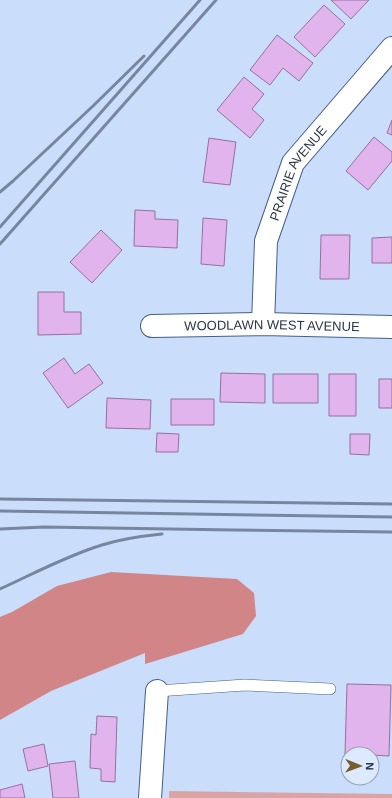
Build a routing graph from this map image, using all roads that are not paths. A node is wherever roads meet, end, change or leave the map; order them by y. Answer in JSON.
{"nodes":[{"id":1,"x":392,"y":48,"type":"edge"},
{"id":2,"x":263,"y":324,"type":"junction"},
{"id":3,"x":152,"y":326,"type":"dead end"},
{"id":4,"x":392,"y":327,"type":"edge"},
{"id":5,"x":330,"y":689,"type":"dead end"},
{"id":6,"x":157,"y":692,"type":"joint"},
{"id":7,"x":150,"y":798,"type":"edge"}],
"edges":[{"from":1,"to":2,"type":"street","name":"PRAIRIE AVENUE"},
{"from":2,"to":3,"type":"street","name":"WOODLAWN WEST AVENUE"},
{"from":2,"to":4,"type":"street","name":"WOODLAWN WEST AVENUE"},
{"from":5,"to":6,"type":"lane"},
{"from":6,"to":7,"type":"street"}]}
